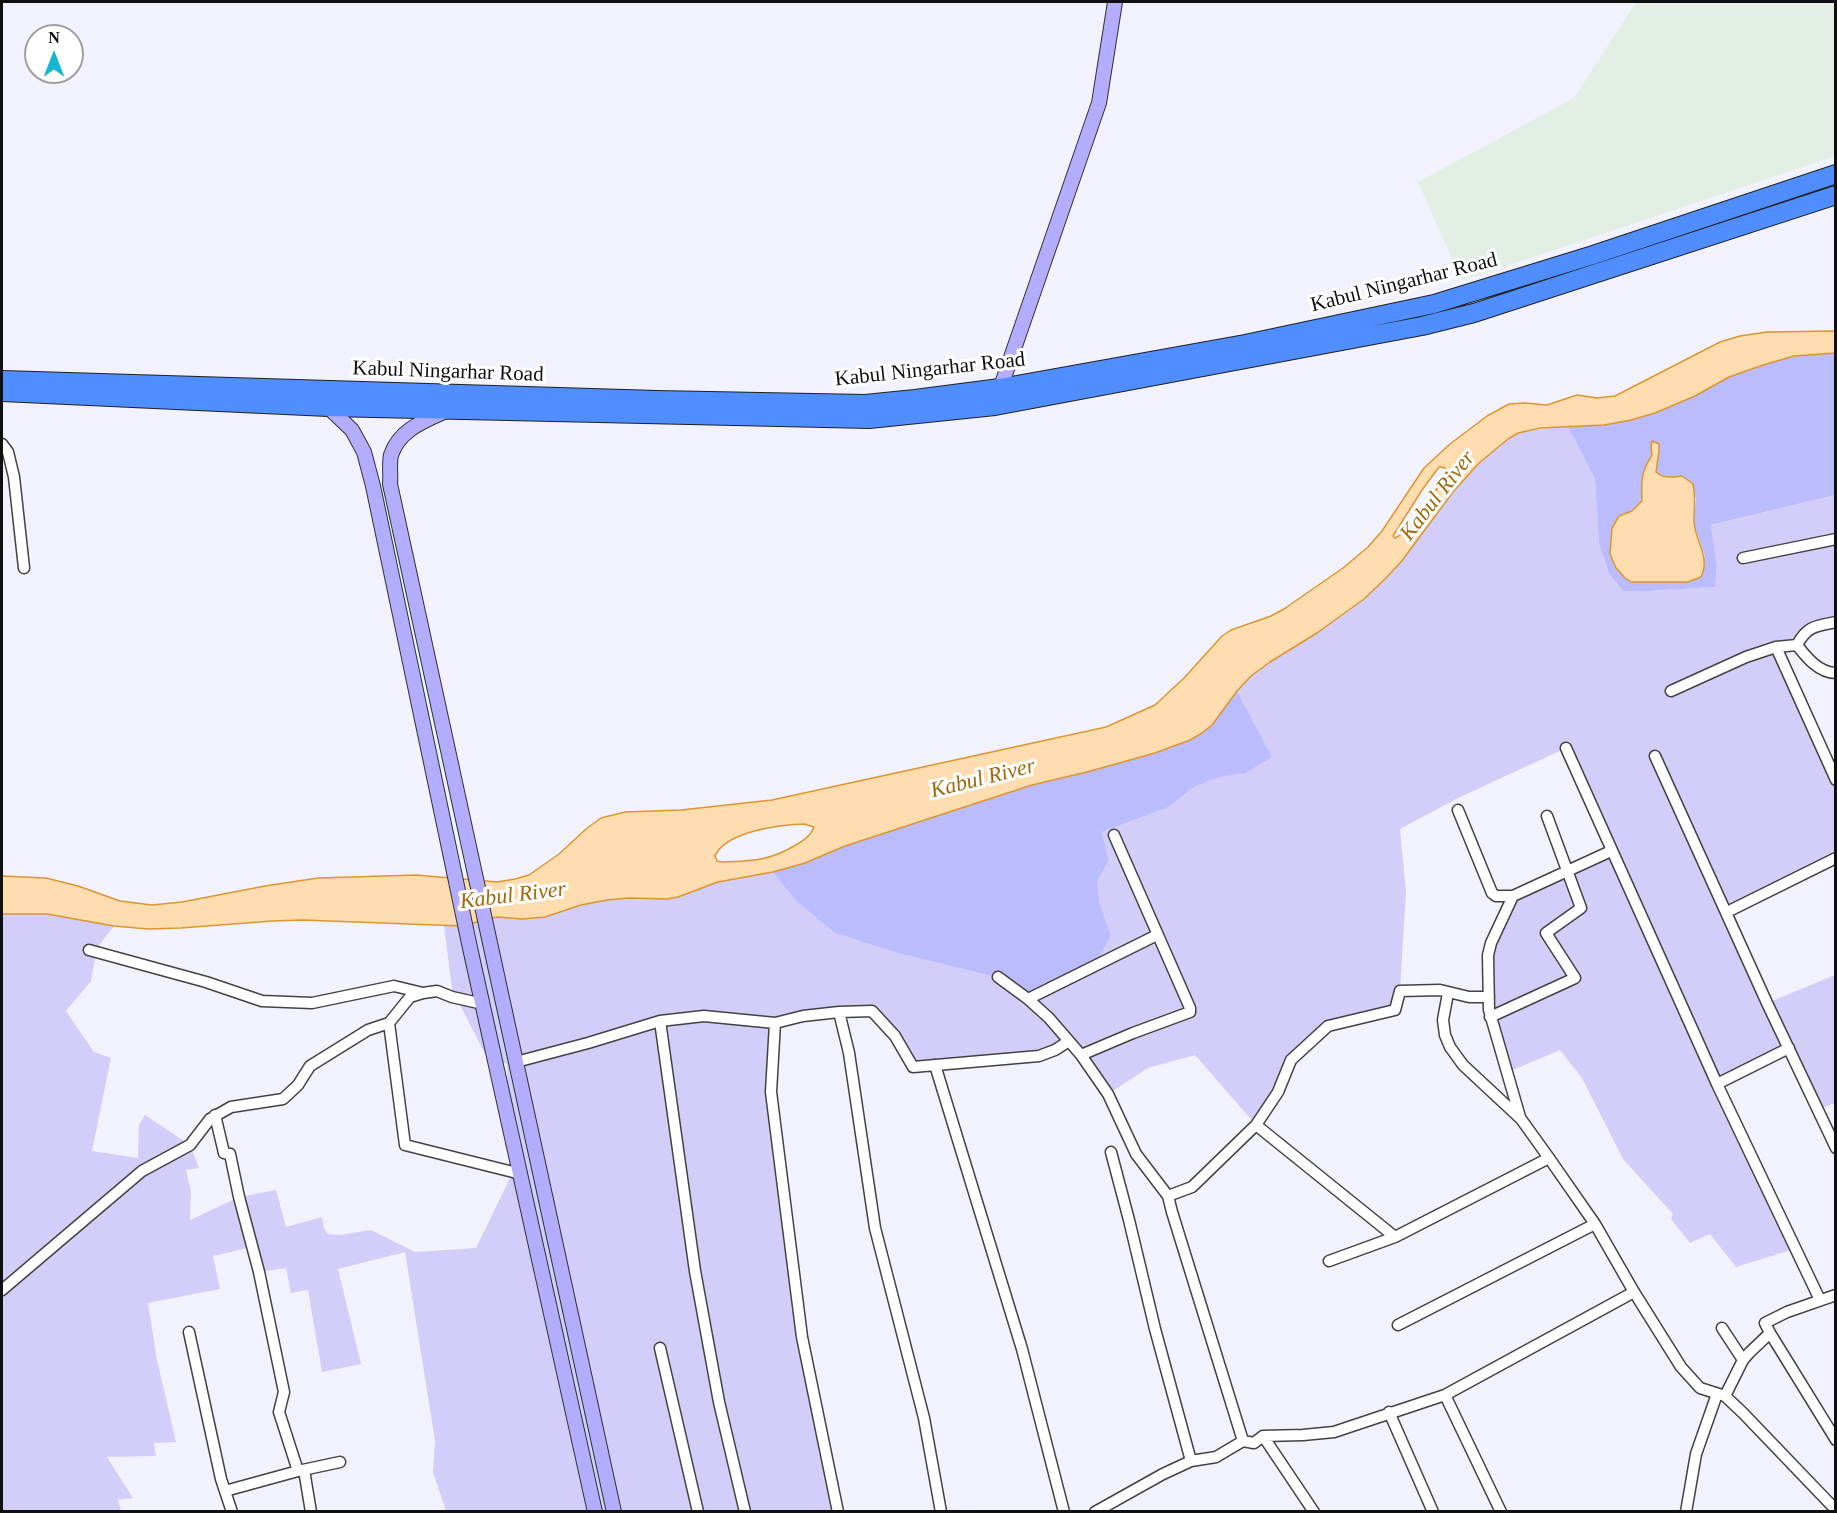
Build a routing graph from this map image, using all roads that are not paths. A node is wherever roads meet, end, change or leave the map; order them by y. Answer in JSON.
{"nodes":[{"id":1,"x":1115,"y":2,"type":"edge"},
{"id":2,"x":1836,"y":174,"type":"edge"},
{"id":3,"x":1836,"y":195,"type":"edge"},
{"id":4,"x":1735,"y":217,"type":"junction"},
{"id":5,"x":2,"y":380,"type":"edge"},
{"id":6,"x":2,"y":392,"type":"edge"},
{"id":7,"x":998,"y":397,"type":"junction"},
{"id":8,"x":328,"y":407,"type":"junction"},
{"id":9,"x":451,"y":409,"type":"junction"},
{"id":10,"x":2,"y":444,"type":"edge"},
{"id":11,"x":1836,"y":538,"type":"edge"},
{"id":12,"x":1743,"y":558,"type":"dead end"},
{"id":13,"x":24,"y":568,"type":"dead end"},
{"id":14,"x":1836,"y":622,"type":"edge"},
{"id":15,"x":1797,"y":645,"type":"junction"},
{"id":16,"x":1776,"y":647,"type":"junction"},
{"id":17,"x":1836,"y":673,"type":"edge"},
{"id":18,"x":1671,"y":691,"type":"dead end"},
{"id":19,"x":1566,"y":748,"type":"dead end"},
{"id":20,"x":1656,"y":756,"type":"dead end"},
{"id":21,"x":1836,"y":780,"type":"edge"},
{"id":22,"x":1458,"y":810,"type":"dead end"},
{"id":23,"x":1547,"y":816,"type":"dead end"},
{"id":24,"x":1114,"y":835,"type":"dead end"},
{"id":25,"x":1611,"y":850,"type":"junction"},
{"id":26,"x":1836,"y":858,"type":"edge"},
{"id":27,"x":1567,"y":872,"type":"junction"},
{"id":28,"x":1513,"y":896,"type":"junction"},
{"id":29,"x":1727,"y":912,"type":"junction"},
{"id":30,"x":1157,"y":934,"type":"junction"},
{"id":31,"x":90,"y":950,"type":"dead end"},
{"id":32,"x":998,"y":977,"type":"dead end"},
{"id":33,"x":423,"y":993,"type":"junction"},
{"id":34,"x":1448,"y":993,"type":"junction"},
{"id":35,"x":1489,"y":997,"type":"junction"},
{"id":36,"x":1028,"y":999,"type":"junction"},
{"id":37,"x":483,"y":1004,"type":"junction"},
{"id":38,"x":839,"y":1012,"type":"junction"},
{"id":39,"x":1490,"y":1017,"type":"junction"},
{"id":40,"x":660,"y":1021,"type":"junction"},
{"id":41,"x":389,"y":1023,"type":"junction"},
{"id":42,"x":775,"y":1023,"type":"junction"},
{"id":43,"x":1069,"y":1041,"type":"junction"},
{"id":44,"x":1789,"y":1048,"type":"junction"},
{"id":45,"x":1081,"y":1055,"type":"junction"},
{"id":46,"x":516,"y":1062,"type":"junction"},
{"id":47,"x":935,"y":1065,"type":"junction"},
{"id":48,"x":1717,"y":1084,"type":"junction"},
{"id":49,"x":215,"y":1115,"type":"junction"},
{"id":50,"x":1521,"y":1119,"type":"junction"},
{"id":51,"x":1256,"y":1125,"type":"junction"},
{"id":52,"x":1836,"y":1148,"type":"edge"},
{"id":53,"x":1111,"y":1152,"type":"dead end"},
{"id":54,"x":1550,"y":1158,"type":"junction"},
{"id":55,"x":521,"y":1173,"type":"junction"},
{"id":56,"x":1168,"y":1196,"type":"junction"},
{"id":57,"x":1595,"y":1224,"type":"junction"},
{"id":58,"x":1395,"y":1237,"type":"junction"},
{"id":59,"x":557,"y":1252,"type":"junction"},
{"id":60,"x":539,"y":1256,"type":"junction"},
{"id":61,"x":1329,"y":1261,"type":"dead end"},
{"id":62,"x":2,"y":1290,"type":"edge"},
{"id":63,"x":1634,"y":1292,"type":"junction"},
{"id":64,"x":1834,"y":1298,"type":"edge"},
{"id":65,"x":1820,"y":1300,"type":"junction"},
{"id":66,"x":1398,"y":1325,"type":"dead end"},
{"id":67,"x":1722,"y":1328,"type":"dead end"},
{"id":68,"x":189,"y":1332,"type":"dead end"},
{"id":69,"x":1770,"y":1333,"type":"junction"},
{"id":70,"x":660,"y":1348,"type":"dead end"},
{"id":71,"x":1743,"y":1360,"type":"junction"},
{"id":72,"x":1445,"y":1395,"type":"junction"},
{"id":73,"x":1721,"y":1395,"type":"junction"},
{"id":74,"x":1389,"y":1412,"type":"junction"},
{"id":75,"x":1263,"y":1436,"type":"junction"},
{"id":76,"x":1243,"y":1440,"type":"junction"},
{"id":77,"x":1836,"y":1440,"type":"edge"},
{"id":78,"x":1191,"y":1461,"type":"junction"},
{"id":79,"x":340,"y":1462,"type":"dead end"},
{"id":80,"x":301,"y":1471,"type":"junction"},
{"id":81,"x":225,"y":1491,"type":"junction"},
{"id":82,"x":1836,"y":1510,"type":"edge"},
{"id":83,"x":232,"y":1512,"type":"edge"},
{"id":84,"x":311,"y":1512,"type":"edge"},
{"id":85,"x":595,"y":1512,"type":"edge"},
{"id":86,"x":614,"y":1512,"type":"edge"},
{"id":87,"x":698,"y":1512,"type":"edge"},
{"id":88,"x":744,"y":1512,"type":"edge"},
{"id":89,"x":838,"y":1512,"type":"edge"},
{"id":90,"x":941,"y":1512,"type":"edge"},
{"id":91,"x":1064,"y":1512,"type":"edge"},
{"id":92,"x":1095,"y":1512,"type":"edge"},
{"id":93,"x":1314,"y":1512,"type":"edge"},
{"id":94,"x":1433,"y":1512,"type":"edge"},
{"id":95,"x":1502,"y":1512,"type":"edge"},
{"id":96,"x":1686,"y":1512,"type":"edge"}],
"edges":[{"from":1,"to":7,"type":"street"},
{"from":2,"to":4,"type":"highway","name":"Kabul Ningarhar Road"},
{"from":3,"to":4,"type":"highway","name":"Kabul Ningarhar Road"},
{"from":4,"to":7,"type":"highway","name":"Kabul Ningarhar Road"},
{"from":5,"to":7,"type":"highway","name":"Kabul Ningarhar Road"},
{"from":6,"to":8,"type":"highway","name":"Kabul Ningarhar Road"},
{"from":7,"to":9,"type":"highway","name":"Kabul Ningarhar Road"},
{"from":8,"to":9,"type":"highway","name":"Kabul Ningarhar Road"},
{"from":8,"to":37,"type":"street"},
{"from":9,"to":46,"type":"street"},
{"from":10,"to":13,"type":"street"},
{"from":11,"to":12,"type":"street"},
{"from":14,"to":15,"type":"street"},
{"from":15,"to":16,"type":"street"},
{"from":15,"to":17,"type":"street"},
{"from":16,"to":18,"type":"street"},
{"from":16,"to":21,"type":"street"},
{"from":19,"to":25,"type":"street"},
{"from":20,"to":29,"type":"street"},
{"from":22,"to":28,"type":"street"},
{"from":23,"to":27,"type":"street"},
{"from":24,"to":30,"type":"street"},
{"from":25,"to":27,"type":"street"},
{"from":25,"to":48,"type":"street"},
{"from":26,"to":29,"type":"street"},
{"from":27,"to":28,"type":"street"},
{"from":27,"to":39,"type":"street"},
{"from":28,"to":35,"type":"street"},
{"from":29,"to":44,"type":"street"},
{"from":30,"to":36,"type":"street"},
{"from":30,"to":45,"type":"street"},
{"from":31,"to":33,"type":"street"},
{"from":32,"to":36,"type":"street"},
{"from":33,"to":37,"type":"street"},
{"from":33,"to":41,"type":"street"},
{"from":34,"to":35,"type":"street"},
{"from":34,"to":50,"type":"street"},
{"from":34,"to":51,"type":"street"},
{"from":35,"to":39,"type":"street"},
{"from":36,"to":43,"type":"street"},
{"from":37,"to":55,"type":"street"},
{"from":38,"to":42,"type":"street"},
{"from":38,"to":47,"type":"street"},
{"from":38,"to":90,"type":"street"},
{"from":39,"to":50,"type":"street"},
{"from":40,"to":42,"type":"street"},
{"from":40,"to":46,"type":"street"},
{"from":40,"to":88,"type":"street"},
{"from":41,"to":49,"type":"street"},
{"from":41,"to":55,"type":"street"},
{"from":42,"to":89,"type":"street"},
{"from":43,"to":45,"type":"street"},
{"from":43,"to":47,"type":"street"},
{"from":44,"to":48,"type":"street"},
{"from":44,"to":52,"type":"street"},
{"from":45,"to":56,"type":"street"},
{"from":46,"to":59,"type":"street"},
{"from":47,"to":91,"type":"street"},
{"from":48,"to":65,"type":"street"},
{"from":49,"to":62,"type":"street"},
{"from":49,"to":80,"type":"street"},
{"from":50,"to":54,"type":"street"},
{"from":51,"to":56,"type":"street"},
{"from":51,"to":58,"type":"street"},
{"from":53,"to":78,"type":"street"},
{"from":54,"to":57,"type":"street"},
{"from":54,"to":58,"type":"street"},
{"from":55,"to":60,"type":"street"},
{"from":56,"to":76,"type":"street"},
{"from":57,"to":63,"type":"street"},
{"from":57,"to":66,"type":"street"},
{"from":58,"to":61,"type":"street"},
{"from":59,"to":60,"type":"street"},
{"from":59,"to":86,"type":"street"},
{"from":60,"to":85,"type":"street"},
{"from":63,"to":72,"type":"street"},
{"from":63,"to":73,"type":"street"},
{"from":64,"to":65,"type":"street"},
{"from":65,"to":69,"type":"street"},
{"from":67,"to":71,"type":"street"},
{"from":68,"to":81,"type":"street"},
{"from":69,"to":71,"type":"street"},
{"from":69,"to":77,"type":"street"},
{"from":70,"to":87,"type":"street"},
{"from":71,"to":73,"type":"street"},
{"from":72,"to":74,"type":"street"},
{"from":72,"to":95,"type":"street"},
{"from":73,"to":82,"type":"street"},
{"from":73,"to":96,"type":"street"},
{"from":74,"to":75,"type":"street"},
{"from":74,"to":94,"type":"street"},
{"from":75,"to":76,"type":"street"},
{"from":75,"to":93,"type":"street"},
{"from":76,"to":78,"type":"street"},
{"from":78,"to":92,"type":"street"},
{"from":79,"to":80,"type":"street"},
{"from":80,"to":81,"type":"street"},
{"from":80,"to":84,"type":"street"},
{"from":81,"to":83,"type":"street"}]}
